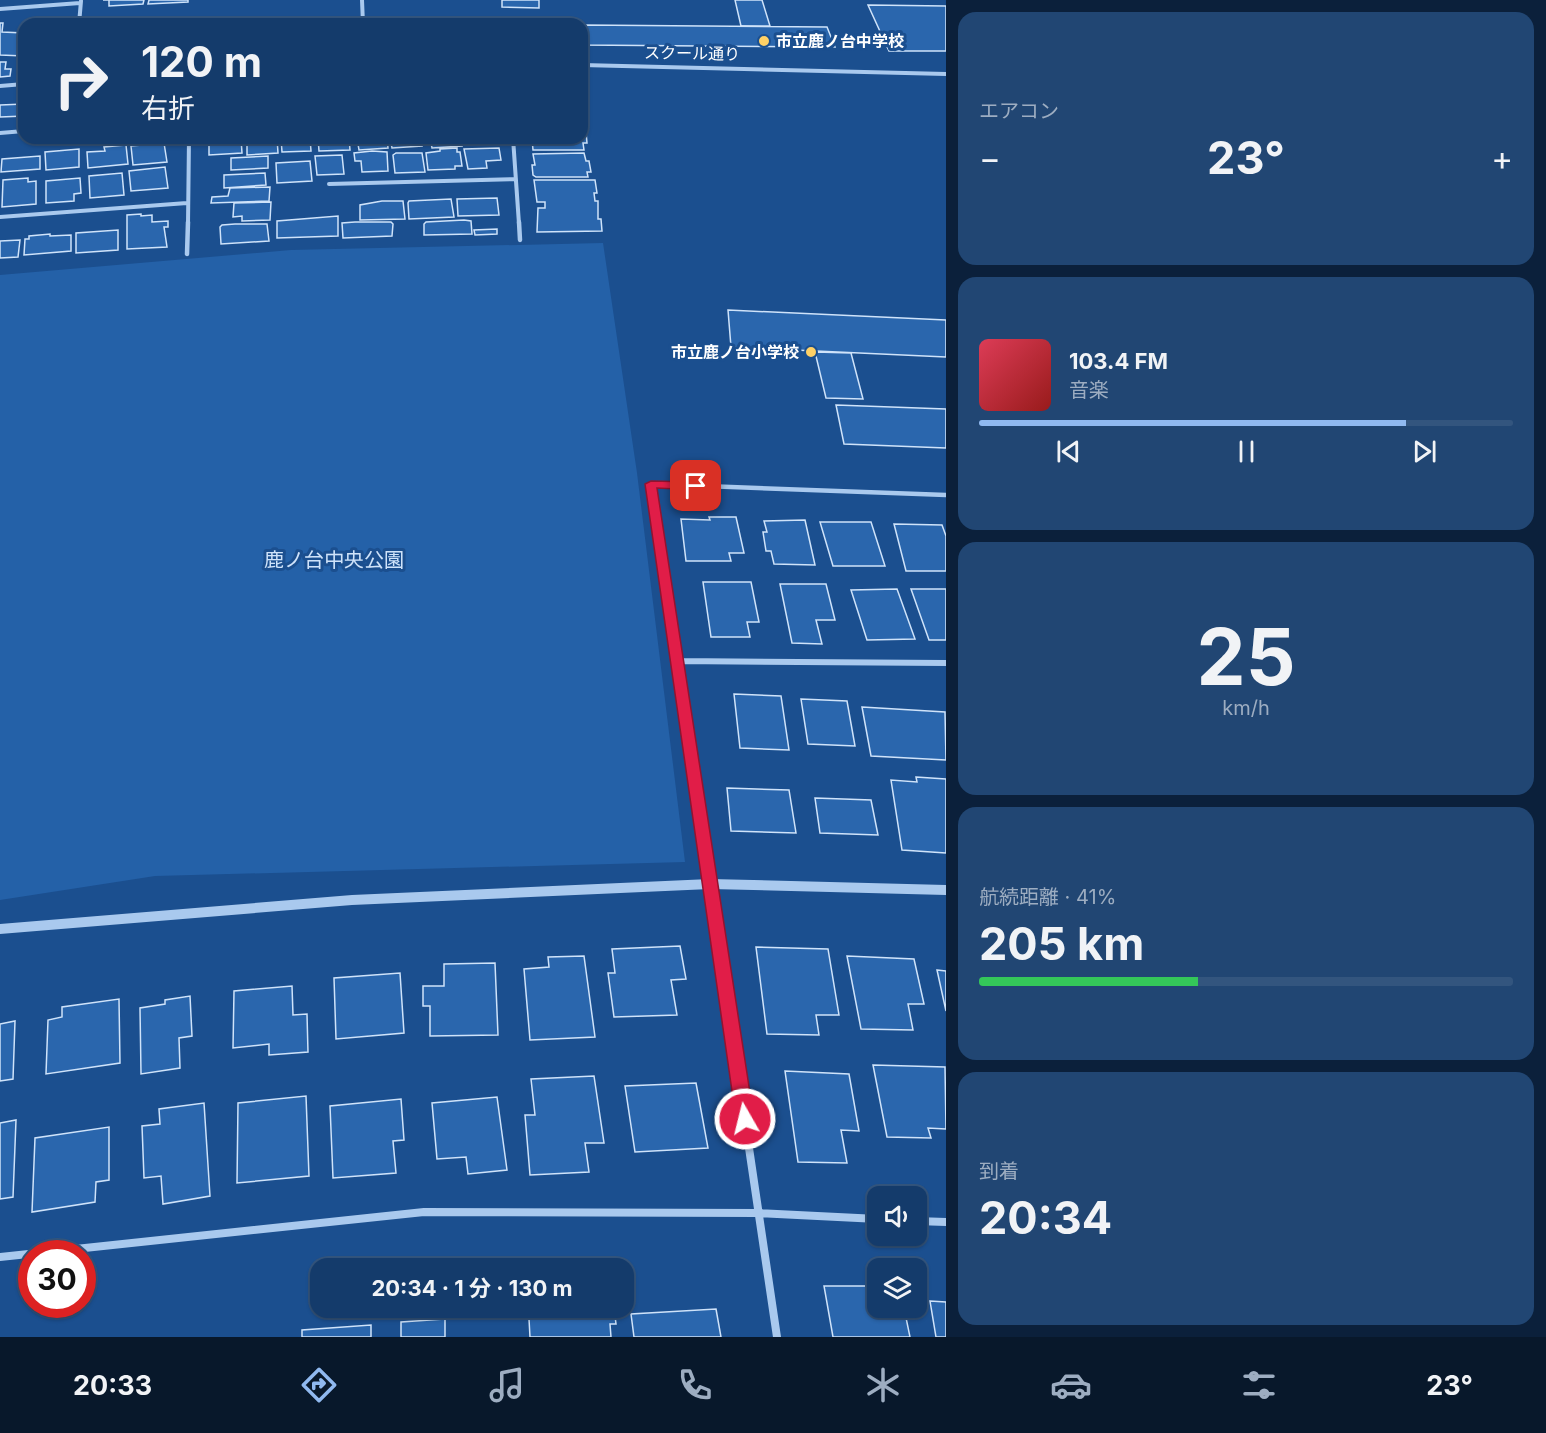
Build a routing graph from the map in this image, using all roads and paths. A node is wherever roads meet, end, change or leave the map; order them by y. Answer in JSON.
{"nodes":[{"id":1,"x":362,"y":0,"type":"edge"},
{"id":2,"x":81,"y":2,"type":"edge"},
{"id":3,"x":0,"y":9,"type":"edge"},
{"id":4,"x":80,"y":18,"type":"edge"},
{"id":5,"x":363,"y":18,"type":"edge"},
{"id":6,"x":588,"y":65,"type":"edge"},
{"id":7,"x":946,"y":74,"type":"edge"},
{"id":8,"x":18,"y":84,"type":"edge"},
{"id":9,"x":0,"y":86,"type":"edge"},
{"id":10,"x":18,"y":132,"type":"edge"},
{"id":11,"x":0,"y":133,"type":"edge"},
{"id":12,"x":189,"y":144,"type":"edge"},
{"id":13,"x":513,"y":144,"type":"edge"},
{"id":14,"x":516,"y":179,"type":"junction"},
{"id":15,"x":329,"y":184,"type":"dead end"},
{"id":16,"x":187,"y":203,"type":"junction"},
{"id":17,"x":0,"y":217,"type":"edge"},
{"id":18,"x":520,"y":240,"type":"dead end"},
{"id":19,"x":187,"y":254,"type":"dead end"},
{"id":20,"x":946,"y":495,"type":"edge"},
{"id":21,"x":677,"y":661,"type":"junction"},
{"id":22,"x":946,"y":663,"type":"edge"},
{"id":23,"x":710,"y":884,"type":"junction"},
{"id":24,"x":946,"y":890,"type":"edge"},
{"id":25,"x":0,"y":929,"type":"edge"},
{"id":26,"x":759,"y":1213,"type":"junction"},
{"id":27,"x":867,"y":1218,"type":"edge"},
{"id":28,"x":927,"y":1221,"type":"edge"},
{"id":29,"x":946,"y":1222,"type":"edge"},
{"id":30,"x":0,"y":1257,"type":"edge"},
{"id":31,"x":777,"y":1337,"type":"edge"}],
"edges":[{"from":1,"to":5,"type":"street"},
{"from":2,"to":3,"type":"street"},
{"from":2,"to":4,"type":"street"},
{"from":6,"to":7,"type":"street","name":"スクール通り"},
{"from":8,"to":9,"type":"street"},
{"from":10,"to":11,"type":"street"},
{"from":12,"to":16,"type":"street"},
{"from":13,"to":14,"type":"street"},
{"from":14,"to":15,"type":"street"},
{"from":14,"to":18,"type":"street"},
{"from":16,"to":17,"type":"street"},
{"from":16,"to":19,"type":"street"},
{"from":20,"to":21,"type":"street"},
{"from":21,"to":22,"type":"street"},
{"from":21,"to":23,"type":"street"},
{"from":23,"to":24,"type":"street"},
{"from":23,"to":25,"type":"street"},
{"from":23,"to":26,"type":"street"},
{"from":26,"to":27,"type":"street"},
{"from":26,"to":30,"type":"street"},
{"from":26,"to":31,"type":"street"},
{"from":28,"to":29,"type":"street"}]}
